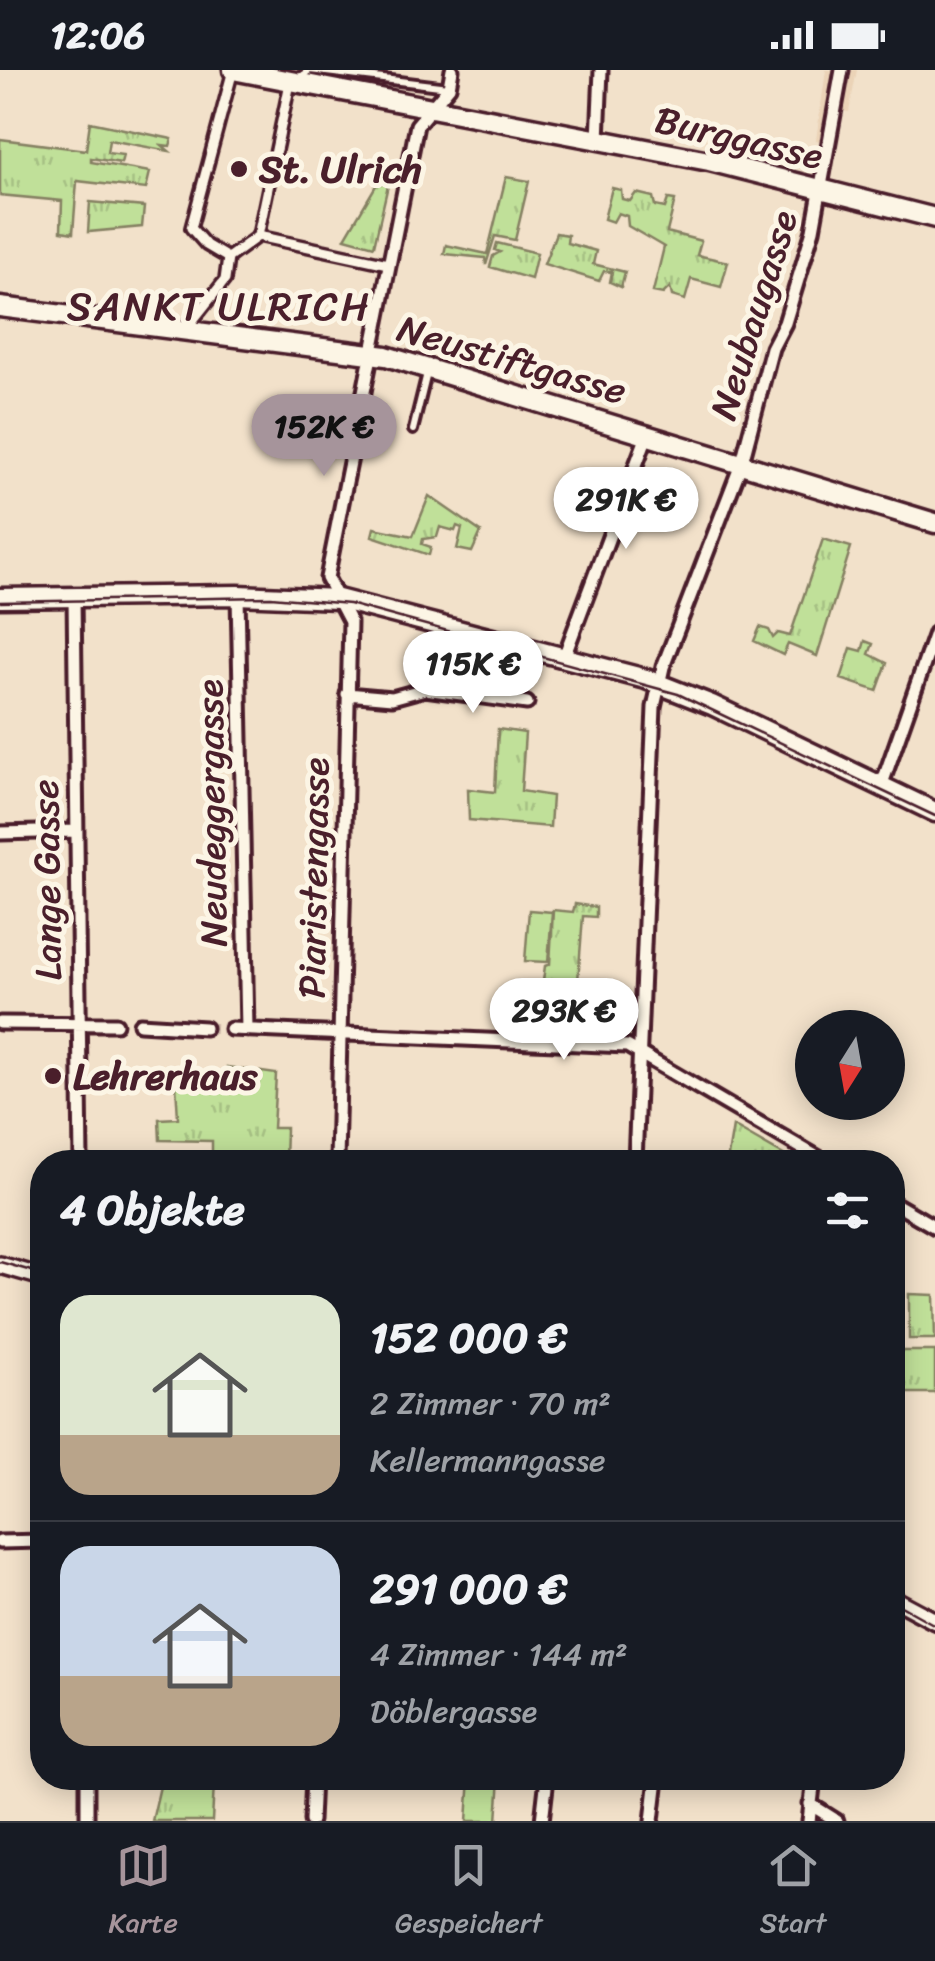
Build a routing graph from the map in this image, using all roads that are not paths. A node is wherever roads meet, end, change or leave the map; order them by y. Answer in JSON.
{"nodes":[{"id":1,"x":233,"y":70,"type":"edge"},
{"id":2,"x":452,"y":70,"type":"edge"},
{"id":3,"x":601,"y":70,"type":"edge"},
{"id":4,"x":842,"y":70,"type":"edge"},
{"id":5,"x":290,"y":84,"type":"junction"},
{"id":6,"x":449,"y":87,"type":"junction"},
{"id":7,"x":431,"y":110,"type":"junction"},
{"id":8,"x":598,"y":140,"type":"junction"},
{"id":9,"x":820,"y":190,"type":"junction"},
{"id":10,"x":935,"y":218,"type":"edge"},
{"id":11,"x":258,"y":236,"type":"junction"},
{"id":12,"x":228,"y":258,"type":"junction"},
{"id":13,"x":388,"y":264,"type":"junction"},
{"id":14,"x":0,"y":307,"type":"edge"},
{"id":15,"x":184,"y":330,"type":"junction"},
{"id":16,"x":371,"y":353,"type":"junction"},
{"id":17,"x":428,"y":368,"type":"junction"},
{"id":18,"x":413,"y":430,"type":"dead end"},
{"id":19,"x":648,"y":433,"type":"junction"},
{"id":20,"x":742,"y":462,"type":"junction"},
{"id":21,"x":935,"y":522,"type":"edge"},
{"id":22,"x":238,"y":594,"type":"junction"},
{"id":23,"x":74,"y":596,"type":"junction"},
{"id":24,"x":0,"y":598,"type":"edge"},
{"id":25,"x":338,"y":598,"type":"junction"},
{"id":26,"x":935,"y":633,"type":"edge"},
{"id":27,"x":564,"y":657,"type":"junction"},
{"id":28,"x":660,"y":684,"type":"junction"},
{"id":29,"x":348,"y":694,"type":"junction"},
{"id":30,"x":527,"y":703,"type":"dead end"},
{"id":31,"x":882,"y":784,"type":"junction"},
{"id":32,"x":935,"y":812,"type":"edge"},
{"id":33,"x":76,"y":831,"type":"junction"},
{"id":34,"x":0,"y":833,"type":"edge"},
{"id":35,"x":0,"y":1023,"type":"edge"},
{"id":36,"x":80,"y":1023,"type":"junction"},
{"id":37,"x":116,"y":1024,"type":"dead end"},
{"id":38,"x":140,"y":1024,"type":"dead end"},
{"id":39,"x":206,"y":1028,"type":"tunnel mouth"},
{"id":40,"x":231,"y":1029,"type":"tunnel mouth"},
{"id":41,"x":247,"y":1030,"type":"junction"},
{"id":42,"x":340,"y":1036,"type":"junction"},
{"id":43,"x":639,"y":1051,"type":"junction"},
{"id":44,"x":81,"y":1150,"type":"edge"},
{"id":45,"x":337,"y":1150,"type":"edge"},
{"id":46,"x":635,"y":1150,"type":"edge"},
{"id":47,"x":806,"y":1150,"type":"edge"},
{"id":48,"x":905,"y":1210,"type":"edge"},
{"id":49,"x":935,"y":1227,"type":"edge"},
{"id":50,"x":0,"y":1265,"type":"edge"},
{"id":51,"x":30,"y":1274,"type":"edge"},
{"id":52,"x":30,"y":1541,"type":"edge"},
{"id":53,"x":0,"y":1542,"type":"edge"},
{"id":54,"x":905,"y":1605,"type":"edge"},
{"id":55,"x":935,"y":1621,"type":"edge"},
{"id":56,"x":87,"y":1790,"type":"edge"},
{"id":57,"x":313,"y":1790,"type":"edge"},
{"id":58,"x":546,"y":1790,"type":"edge"},
{"id":59,"x":656,"y":1790,"type":"edge"},
{"id":60,"x":812,"y":1790,"type":"edge"},
{"id":61,"x":810,"y":1804,"type":"junction"},
{"id":62,"x":87,"y":1821,"type":"edge"},
{"id":63,"x":312,"y":1821,"type":"edge"},
{"id":64,"x":542,"y":1821,"type":"edge"},
{"id":65,"x":652,"y":1821,"type":"edge"},
{"id":66,"x":808,"y":1821,"type":"edge"},
{"id":67,"x":837,"y":1821,"type":"edge"}],
"edges":[{"from":1,"to":5,"type":"main road","name":"Burggasse"},
{"from":1,"to":12,"type":"street"},
{"from":2,"to":6,"type":"street"},
{"from":3,"to":8,"type":"street"},
{"from":4,"to":9,"type":"street","name":"Neubaugasse"},
{"from":5,"to":6,"type":"lane","name":"Burggasse"},
{"from":5,"to":7,"type":"main road","name":"Burggasse"},
{"from":5,"to":11,"type":"street"},
{"from":6,"to":7,"type":"street","name":"Piaristengasse"},
{"from":7,"to":8,"type":"main road","name":"Burggasse"},
{"from":7,"to":13,"type":"street","name":"Piaristengasse"},
{"from":8,"to":9,"type":"main road","name":"Burggasse"},
{"from":9,"to":10,"type":"main road","name":"Burggasse"},
{"from":9,"to":20,"type":"street","name":"Neubaugasse"},
{"from":11,"to":12,"type":"street"},
{"from":11,"to":13,"type":"street"},
{"from":12,"to":15,"type":"street"},
{"from":13,"to":16,"type":"street","name":"Piaristengasse"},
{"from":14,"to":15,"type":"main road","name":"Neustiftgasse"},
{"from":15,"to":16,"type":"main road","name":"Neustiftgasse"},
{"from":16,"to":17,"type":"main road","name":"Neustiftgasse"},
{"from":16,"to":25,"type":"street","name":"Piaristengasse"},
{"from":17,"to":18,"type":"lane"},
{"from":17,"to":19,"type":"main road","name":"Neustiftgasse"},
{"from":19,"to":20,"type":"main road","name":"Neustiftgasse"},
{"from":19,"to":27,"type":"street"},
{"from":20,"to":21,"type":"main road","name":"Neustiftgasse"},
{"from":20,"to":28,"type":"street","name":"Neubaugasse"},
{"from":22,"to":23,"type":"main road"},
{"from":22,"to":25,"type":"main road"},
{"from":22,"to":41,"type":"street","name":"Neudeggergasse"},
{"from":23,"to":24,"type":"main road"},
{"from":23,"to":33,"type":"street","name":"Lange Gasse"},
{"from":25,"to":27,"type":"main road"},
{"from":25,"to":29,"type":"street","name":"Piaristengasse"},
{"from":26,"to":31,"type":"street"},
{"from":27,"to":28,"type":"main road"},
{"from":28,"to":31,"type":"main road"},
{"from":28,"to":43,"type":"street","name":"Neubaugasse"},
{"from":29,"to":30,"type":"street"},
{"from":29,"to":42,"type":"street","name":"Piaristengasse"},
{"from":31,"to":32,"type":"main road"},
{"from":33,"to":34,"type":"street"},
{"from":33,"to":36,"type":"street","name":"Lange Gasse"},
{"from":35,"to":36,"type":"street"},
{"from":36,"to":37,"type":"street"},
{"from":36,"to":44,"type":"street","name":"Lange Gasse"},
{"from":38,"to":39,"type":"street"},
{"from":40,"to":41,"type":"street"},
{"from":41,"to":42,"type":"street"},
{"from":42,"to":43,"type":"street"},
{"from":42,"to":45,"type":"street","name":"Piaristengasse"},
{"from":43,"to":46,"type":"street","name":"Neubaugasse"},
{"from":43,"to":47,"type":"street"},
{"from":48,"to":49,"type":"street"},
{"from":50,"to":51,"type":"street"},
{"from":52,"to":53,"type":"street"},
{"from":54,"to":55,"type":"street"},
{"from":56,"to":62,"type":"street"},
{"from":57,"to":63,"type":"street"},
{"from":58,"to":64,"type":"street"},
{"from":59,"to":65,"type":"street"},
{"from":60,"to":61,"type":"street"},
{"from":61,"to":66,"type":"street"},
{"from":61,"to":67,"type":"street"}]}
